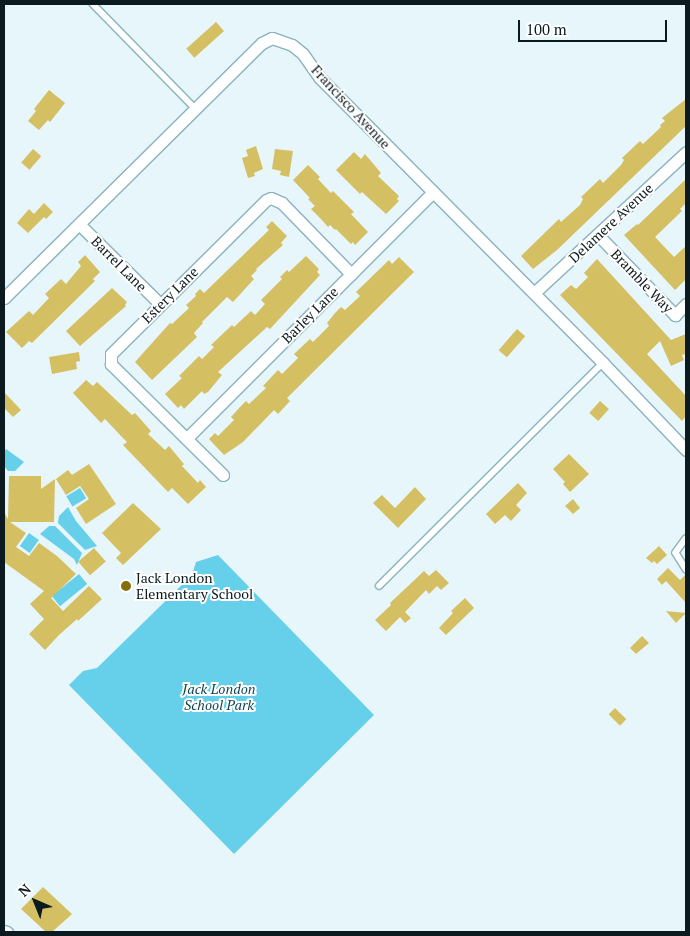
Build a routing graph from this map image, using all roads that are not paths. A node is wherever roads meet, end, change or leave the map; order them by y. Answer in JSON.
{"nodes":[{"id":1,"x":93,"y":4,"type":"edge"},
{"id":2,"x":196,"y":109,"type":"junction"},
{"id":3,"x":686,"y":152,"type":"edge"},
{"id":4,"x":433,"y":192,"type":"junction"},
{"id":5,"x":78,"y":224,"type":"junction"},
{"id":6,"x":599,"y":236,"type":"junction"},
{"id":7,"x":351,"y":274,"type":"junction"},
{"id":8,"x":534,"y":293,"type":"junction"},
{"id":9,"x":4,"y":298,"type":"edge"},
{"id":10,"x":160,"y":304,"type":"junction"},
{"id":11,"x":686,"y":304,"type":"edge"},
{"id":12,"x":603,"y":363,"type":"junction"},
{"id":13,"x":187,"y":438,"type":"junction"},
{"id":14,"x":686,"y":450,"type":"edge"},
{"id":15,"x":223,"y":475,"type":"dead end"},
{"id":16,"x":686,"y":539,"type":"edge"},
{"id":17,"x":686,"y":569,"type":"edge"},
{"id":18,"x":379,"y":586,"type":"dead end"}],
"edges":[{"from":1,"to":2,"type":"lane"},
{"from":2,"to":4,"type":"street","name":"Francisco Avenue"},
{"from":2,"to":5,"type":"street","name":"Francisco Avenue"},
{"from":3,"to":6,"type":"street","name":"Delamere Avenue"},
{"from":4,"to":7,"type":"street","name":"Barley Lane"},
{"from":4,"to":8,"type":"street","name":"Francisco Avenue"},
{"from":5,"to":9,"type":"street","name":"Francisco Avenue"},
{"from":5,"to":10,"type":"street","name":"Barrel Lane"},
{"from":6,"to":8,"type":"street","name":"Delamere Avenue"},
{"from":6,"to":11,"type":"street","name":"Bramble Way"},
{"from":7,"to":10,"type":"street","name":"Estery Lane"},
{"from":7,"to":13,"type":"street","name":"Barley Lane"},
{"from":8,"to":12,"type":"street","name":"Francisco Avenue"},
{"from":10,"to":13,"type":"street","name":"Estery Lane"},
{"from":12,"to":14,"type":"street","name":"Francisco Avenue"},
{"from":12,"to":18,"type":"lane"},
{"from":13,"to":15,"type":"street","name":"Estery Lane"},
{"from":16,"to":17,"type":"lane"}]}
